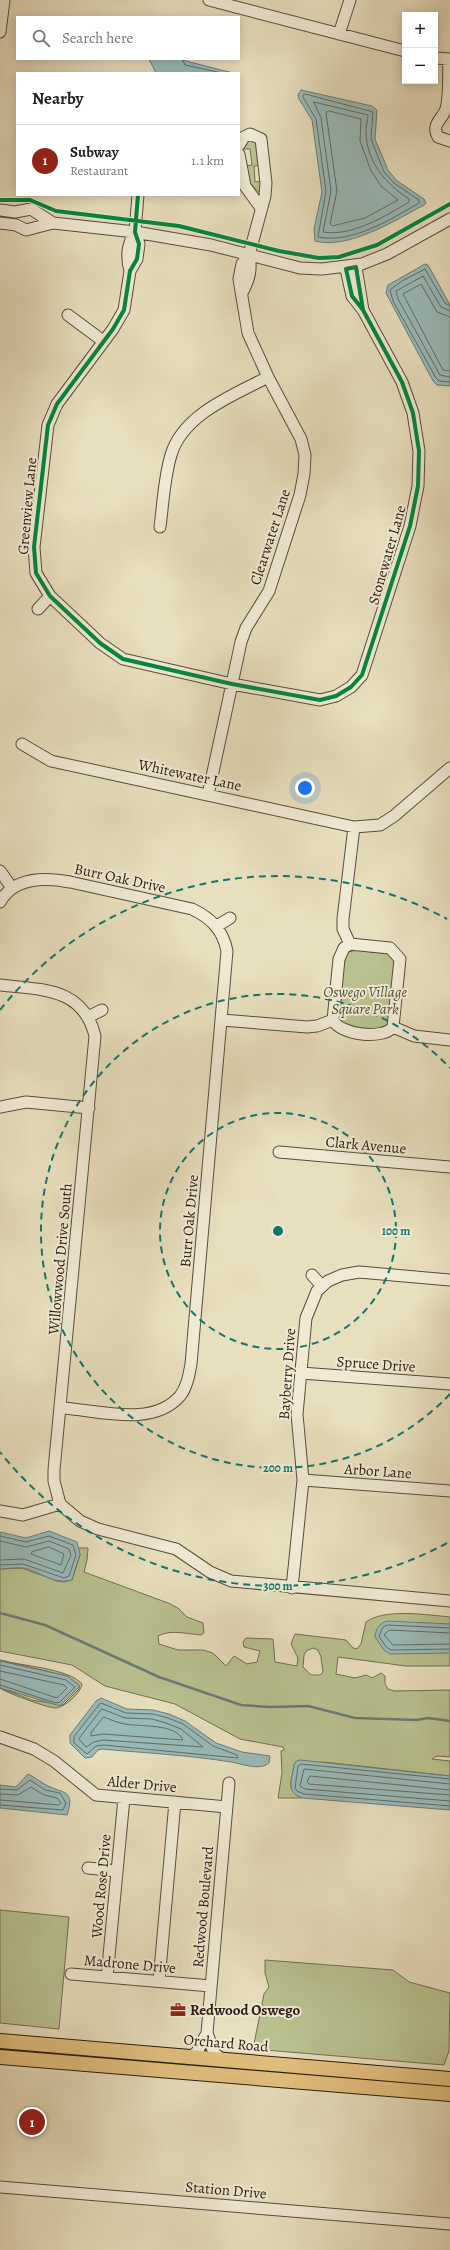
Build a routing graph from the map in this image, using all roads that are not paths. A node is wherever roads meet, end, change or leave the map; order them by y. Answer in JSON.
{"nodes":[{"id":1,"x":4,"y":0,"type":"edge"},
{"id":2,"x":209,"y":0,"type":"edge"},
{"id":3,"x":350,"y":0,"type":"edge"},
{"id":4,"x":232,"y":3,"type":"edge"},
{"id":5,"x":0,"y":32,"type":"edge"},
{"id":6,"x":339,"y":34,"type":"junction"},
{"id":7,"x":402,"y":50,"type":"edge"},
{"id":8,"x":438,"y":58,"type":"edge"},
{"id":9,"x":449,"y":59,"type":"edge"},
{"id":10,"x":449,"y":105,"type":"edge"},
{"id":11,"x":450,"y":141,"type":"edge"},
{"id":12,"x":240,"y":143,"type":"edge"},
{"id":13,"x":240,"y":159,"type":"edge"},
{"id":14,"x":138,"y":196,"type":"edge"},
{"id":15,"x":261,"y":208,"type":"junction"},
{"id":16,"x":0,"y":210,"type":"edge"},
{"id":17,"x":450,"y":219,"type":"edge"},
{"id":18,"x":0,"y":223,"type":"edge"},
{"id":19,"x":53,"y":223,"type":"junction"},
{"id":20,"x":135,"y":232,"type":"junction"},
{"id":21,"x":249,"y":255,"type":"junction"},
{"id":22,"x":352,"y":267,"type":"junction"},
{"id":23,"x":68,"y":315,"type":"dead end"},
{"id":24,"x":103,"y":341,"type":"junction"},
{"id":25,"x":268,"y":377,"type":"junction"},
{"id":26,"x":160,"y":527,"type":"dead end"},
{"id":27,"x":50,"y":596,"type":"junction"},
{"id":28,"x":38,"y":609,"type":"dead end"},
{"id":29,"x":232,"y":684,"type":"junction"},
{"id":30,"x":22,"y":744,"type":"dead end"},
{"id":31,"x":450,"y":768,"type":"edge"},
{"id":32,"x":208,"y":795,"type":"junction"},
{"id":33,"x":354,"y":827,"type":"junction"},
{"id":34,"x":0,"y":871,"type":"edge"},
{"id":35,"x":12,"y":888,"type":"junction"},
{"id":36,"x":0,"y":902,"type":"edge"},
{"id":37,"x":230,"y":918,"type":"dead end"},
{"id":38,"x":217,"y":926,"type":"junction"},
{"id":39,"x":350,"y":944,"type":"junction"},
{"id":40,"x":0,"y":985,"type":"edge"},
{"id":41,"x":102,"y":1010,"type":"dead end"},
{"id":42,"x":88,"y":1017,"type":"junction"},
{"id":43,"x":222,"y":1020,"type":"junction"},
{"id":44,"x":333,"y":1020,"type":"junction"},
{"id":45,"x":393,"y":1027,"type":"junction"},
{"id":46,"x":450,"y":1040,"type":"edge"},
{"id":47,"x":0,"y":1107,"type":"edge"},
{"id":48,"x":89,"y":1108,"type":"junction"},
{"id":49,"x":279,"y":1152,"type":"dead end"},
{"id":50,"x":450,"y":1167,"type":"edge"},
{"id":51,"x":312,"y":1275,"type":"dead end"},
{"id":52,"x":450,"y":1280,"type":"edge"},
{"id":53,"x":322,"y":1286,"type":"junction"},
{"id":54,"x":301,"y":1373,"type":"junction"},
{"id":55,"x":450,"y":1384,"type":"edge"},
{"id":56,"x":62,"y":1408,"type":"junction"},
{"id":57,"x":303,"y":1480,"type":"junction"},
{"id":58,"x":450,"y":1491,"type":"edge"},
{"id":59,"x":60,"y":1504,"type":"junction"},
{"id":60,"x":0,"y":1511,"type":"edge"},
{"id":61,"x":292,"y":1588,"type":"junction"},
{"id":62,"x":450,"y":1601,"type":"edge"},
{"id":63,"x":0,"y":1737,"type":"edge"},
{"id":64,"x":229,"y":1783,"type":"dead end"},
{"id":65,"x":124,"y":1798,"type":"junction"},
{"id":66,"x":175,"y":1802,"type":"junction"},
{"id":67,"x":227,"y":1807,"type":"junction"},
{"id":68,"x":88,"y":1868,"type":"dead end"},
{"id":69,"x":117,"y":1871,"type":"junction"},
{"id":70,"x":71,"y":1974,"type":"dead end"},
{"id":71,"x":107,"y":1977,"type":"junction"},
{"id":72,"x":160,"y":1981,"type":"junction"},
{"id":73,"x":211,"y":1986,"type":"junction"},
{"id":74,"x":207,"y":2033,"type":"junction"},
{"id":75,"x":0,"y":2041,"type":"edge"},
{"id":76,"x":0,"y":2057,"type":"edge"},
{"id":77,"x":190,"y":2057,"type":"junction"},
{"id":78,"x":223,"y":2060,"type":"junction"},
{"id":79,"x":450,"y":2078,"type":"edge"},
{"id":80,"x":450,"y":2094,"type":"edge"},
{"id":81,"x":0,"y":2187,"type":"edge"},
{"id":82,"x":450,"y":2224,"type":"edge"}],
"edges":[{"from":1,"to":5,"type":"street"},
{"from":2,"to":4,"type":"street"},
{"from":3,"to":6,"type":"street"},
{"from":4,"to":6,"type":"street"},
{"from":6,"to":7,"type":"street"},
{"from":8,"to":9,"type":"street"},
{"from":9,"to":10,"type":"street"},
{"from":10,"to":11,"type":"street"},
{"from":12,"to":15,"type":"street","name":"Clearwater Lane"},
{"from":13,"to":15,"type":"street"},
{"from":14,"to":20,"type":"street","name":"Greenview Lane"},
{"from":15,"to":21,"type":"street","name":"Clearwater Lane"},
{"from":16,"to":19,"type":"street"},
{"from":17,"to":22,"type":"street"},
{"from":18,"to":19,"type":"street"},
{"from":19,"to":20,"type":"street"},
{"from":20,"to":21,"type":"street"},
{"from":20,"to":24,"type":"street","name":"Greenview Lane"},
{"from":21,"to":22,"type":"street"},
{"from":21,"to":25,"type":"street","name":"Clearwater Lane"},
{"from":22,"to":29,"type":"street","name":"Stonewater Lane"},
{"from":23,"to":24,"type":"street"},
{"from":24,"to":27,"type":"street","name":"Greenview Lane"},
{"from":25,"to":26,"type":"street"},
{"from":25,"to":29,"type":"street","name":"Clearwater Lane"},
{"from":27,"to":28,"type":"street"},
{"from":27,"to":29,"type":"street","name":"Greenview Lane"},
{"from":29,"to":32,"type":"street","name":"Clearwater Lane"},
{"from":30,"to":32,"type":"street","name":"Whitewater Lane"},
{"from":31,"to":33,"type":"street","name":"Whitewater Lane"},
{"from":32,"to":33,"type":"street","name":"Whitewater Lane"},
{"from":33,"to":39,"type":"street"},
{"from":34,"to":35,"type":"street"},
{"from":35,"to":36,"type":"street","name":"Burr Oak Drive"},
{"from":35,"to":38,"type":"street","name":"Burr Oak Drive"},
{"from":37,"to":38,"type":"street"},
{"from":38,"to":43,"type":"street","name":"Burr Oak Drive"},
{"from":39,"to":44,"type":"street"},
{"from":39,"to":45,"type":"street"},
{"from":40,"to":42,"type":"street","name":"Willowwood Drive South"},
{"from":41,"to":42,"type":"street"},
{"from":42,"to":48,"type":"street","name":"Willowwood Drive South"},
{"from":43,"to":44,"type":"street"},
{"from":43,"to":56,"type":"street","name":"Burr Oak Drive"},
{"from":44,"to":45,"type":"street"},
{"from":45,"to":46,"type":"street"},
{"from":47,"to":48,"type":"street"},
{"from":48,"to":56,"type":"street","name":"Willowwood Drive South"},
{"from":49,"to":50,"type":"street","name":"Clark Avenue"},
{"from":51,"to":53,"type":"street"},
{"from":52,"to":53,"type":"street"},
{"from":53,"to":54,"type":"street","name":"Bayberry Drive"},
{"from":54,"to":55,"type":"street","name":"Spruce Drive"},
{"from":54,"to":57,"type":"street","name":"Bayberry Drive"},
{"from":56,"to":59,"type":"street","name":"Willowwood Drive South"},
{"from":57,"to":58,"type":"street","name":"Arbor Lane"},
{"from":57,"to":61,"type":"street","name":"Bayberry Drive"},
{"from":59,"to":60,"type":"street"},
{"from":59,"to":61,"type":"street"},
{"from":61,"to":62,"type":"street"},
{"from":63,"to":65,"type":"street","name":"Alder Drive"},
{"from":64,"to":67,"type":"street","name":"Redwood Boulevard"},
{"from":65,"to":66,"type":"street","name":"Alder Drive"},
{"from":65,"to":69,"type":"street","name":"Wood Rose Drive"},
{"from":66,"to":67,"type":"street","name":"Alder Drive"},
{"from":66,"to":72,"type":"street"},
{"from":67,"to":73,"type":"street","name":"Redwood Boulevard"},
{"from":68,"to":69,"type":"street"},
{"from":69,"to":71,"type":"street","name":"Wood Rose Drive"},
{"from":70,"to":71,"type":"street","name":"Madrone Drive"},
{"from":71,"to":72,"type":"street","name":"Madrone Drive"},
{"from":72,"to":73,"type":"street","name":"Madrone Drive"},
{"from":73,"to":74,"type":"street","name":"Redwood Boulevard"},
{"from":74,"to":77,"type":"street","name":"Redwood Boulevard"},
{"from":74,"to":78,"type":"street","name":"Redwood Boulevard"},
{"from":75,"to":77,"type":"main road","name":"Orchard Road"},
{"from":76,"to":80,"type":"main road"},
{"from":77,"to":78,"type":"main road","name":"Orchard Road"},
{"from":78,"to":79,"type":"main road","name":"Orchard Road"},
{"from":81,"to":82,"type":"street","name":"Station Drive"}]}
